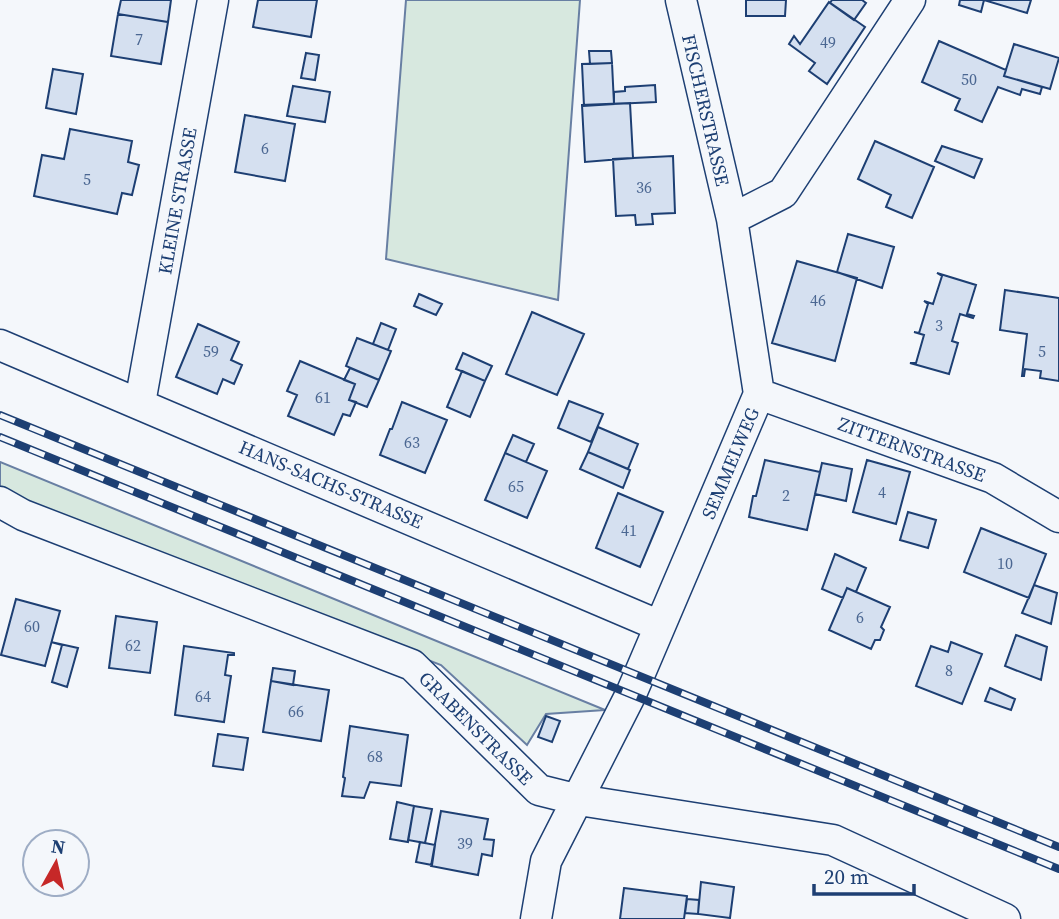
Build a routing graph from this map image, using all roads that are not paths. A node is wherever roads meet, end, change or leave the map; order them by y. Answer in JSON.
{"nodes":[{"id":1,"x":214,"y":0,"type":"edge"},
{"id":2,"x":681,"y":0,"type":"edge"},
{"id":3,"x":910,"y":0,"type":"edge"},
{"id":4,"x":732,"y":219,"type":"junction"},
{"id":5,"x":0,"y":345,"type":"edge"},
{"id":6,"x":759,"y":394,"type":"junction"},
{"id":7,"x":140,"y":403,"type":"junction"},
{"id":8,"x":0,"y":502,"type":"edge"},
{"id":9,"x":1059,"y":517,"type":"edge"},
{"id":10,"x":660,"y":626,"type":"junction"},
{"id":11,"x":579,"y":800,"type":"junction"},
{"id":12,"x":536,"y":919,"type":"edge"},
{"id":13,"x":1005,"y":919,"type":"edge"}],
"edges":[{"from":1,"to":7,"type":"street","name":"KLEINE STRASSE"},
{"from":2,"to":4,"type":"street","name":"FISCHERSTRASSE"},
{"from":3,"to":4,"type":"street"},
{"from":4,"to":6,"type":"street","name":"SEMMELWEG"},
{"from":5,"to":7,"type":"street","name":"HANS-SACHS-STRASSE"},
{"from":6,"to":9,"type":"street","name":"ZITTERNSTRASSE"},
{"from":6,"to":10,"type":"street","name":"SEMMELWEG"},
{"from":7,"to":10,"type":"street","name":"HANS-SACHS-STRASSE"},
{"from":8,"to":11,"type":"street","name":"GRABENSTRASSE"},
{"from":10,"to":11,"type":"street","name":"SEMMELWEG"},
{"from":11,"to":12,"type":"street","name":"SEMMELWEG"},
{"from":11,"to":13,"type":"street","name":"GRABENSTRASSE"}]}
